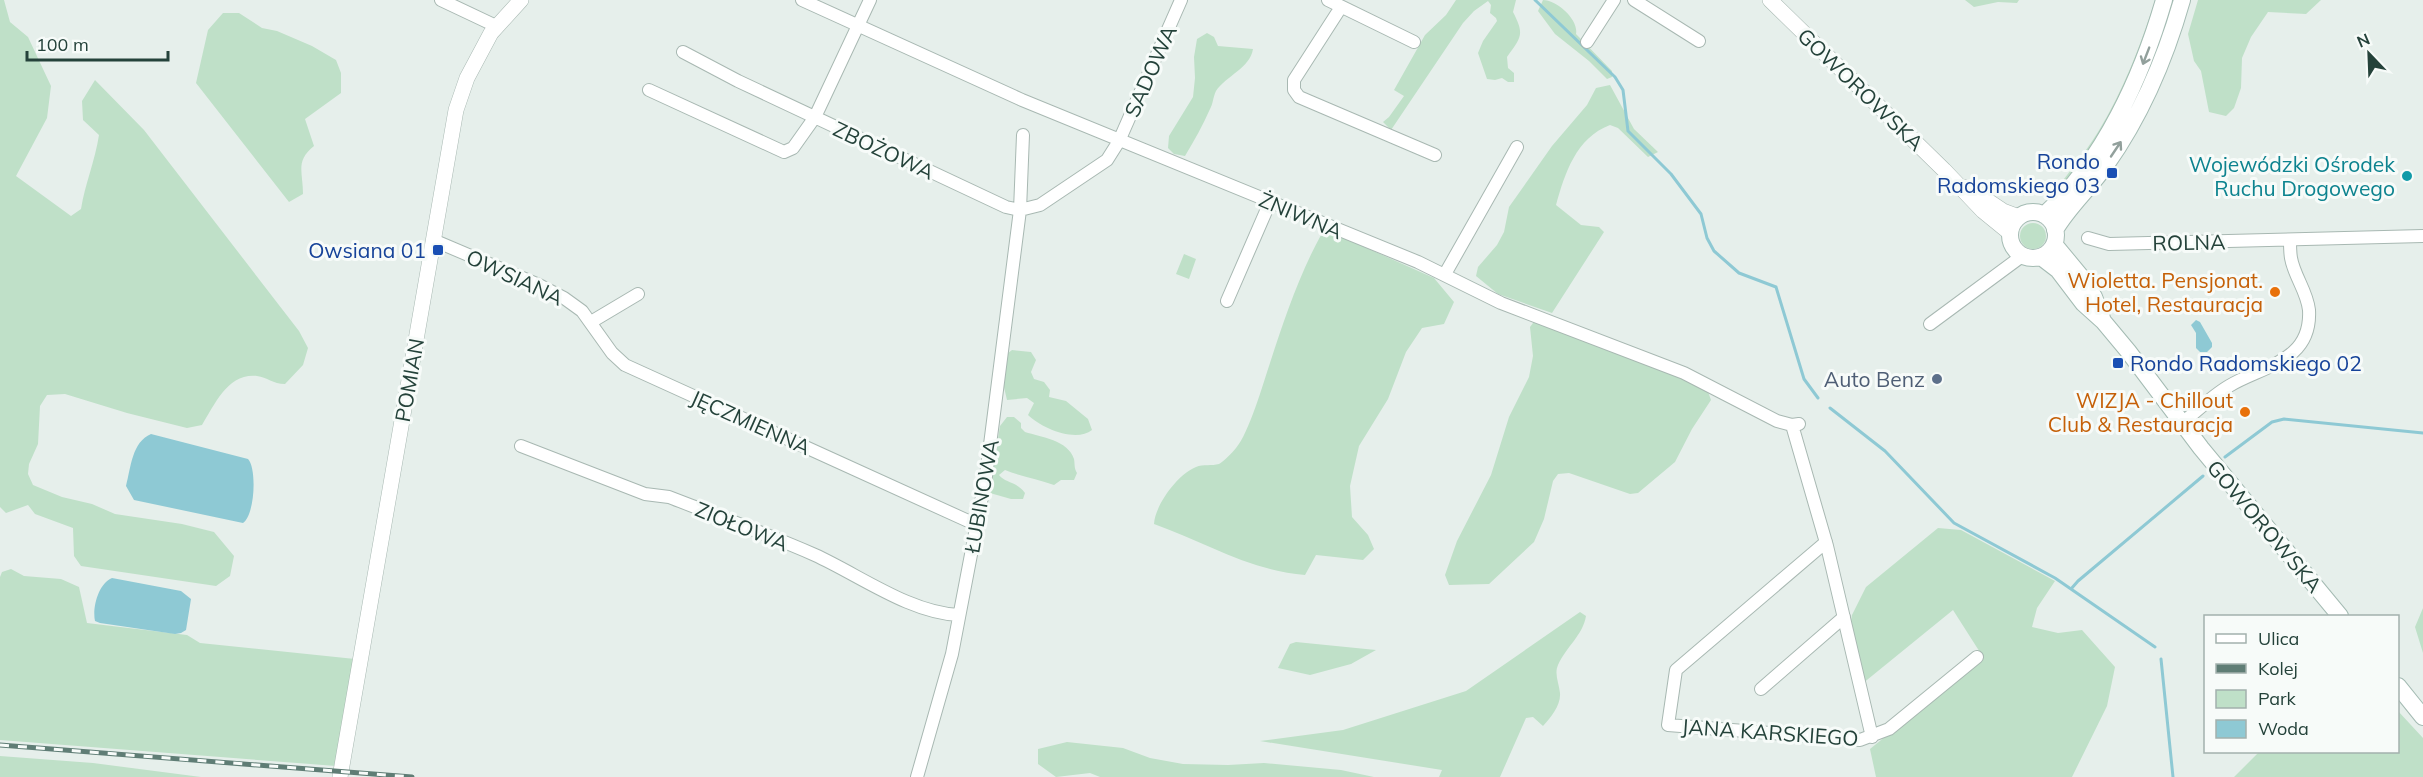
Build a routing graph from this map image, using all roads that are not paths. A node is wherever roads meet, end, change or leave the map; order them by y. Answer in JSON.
{"nodes":[{"id":1,"x":441,"y":0,"type":"edge"},
{"id":2,"x":521,"y":0,"type":"edge"},
{"id":3,"x":802,"y":0,"type":"edge"},
{"id":4,"x":870,"y":0,"type":"edge"},
{"id":5,"x":1180,"y":0,"type":"edge"},
{"id":6,"x":1328,"y":0,"type":"edge"},
{"id":7,"x":1614,"y":0,"type":"edge"},
{"id":8,"x":1634,"y":0,"type":"edge"},
{"id":9,"x":1770,"y":0,"type":"edge"},
{"id":10,"x":2164,"y":0,"type":"edge"},
{"id":11,"x":2182,"y":0,"type":"edge"},
{"id":12,"x":1341,"y":7,"type":"junction"},
{"id":13,"x":496,"y":26,"type":"junction"},
{"id":14,"x":857,"y":26,"type":"junction"},
{"id":15,"x":1699,"y":41,"type":"dead end"},
{"id":16,"x":1414,"y":42,"type":"dead end"},
{"id":17,"x":1587,"y":42,"type":"dead end"},
{"id":18,"x":683,"y":52,"type":"dead end"},
{"id":19,"x":649,"y":90,"type":"dead end"},
{"id":20,"x":815,"y":117,"type":"junction"},
{"id":21,"x":1023,"y":135,"type":"dead end"},
{"id":22,"x":1119,"y":141,"type":"junction"},
{"id":23,"x":1518,"y":147,"type":"dead end"},
{"id":24,"x":1435,"y":155,"type":"dead end"},
{"id":25,"x":1952,"y":178,"type":"junction"},
{"id":26,"x":1270,"y":202,"type":"junction"},
{"id":27,"x":1020,"y":210,"type":"junction"},
{"id":28,"x":2044,"y":215,"type":"junction"},
{"id":29,"x":2019,"y":217,"type":"junction"},
{"id":30,"x":2010,"y":233,"type":"junction"},
{"id":31,"x":2423,"y":236,"type":"edge"},
{"id":32,"x":2055,"y":237,"type":"junction"},
{"id":33,"x":2088,"y":238,"type":"dead end"},
{"id":34,"x":433,"y":240,"type":"junction"},
{"id":35,"x":2290,"y":240,"type":"junction"},
{"id":36,"x":2022,"y":256,"type":"junction"},
{"id":37,"x":2041,"y":257,"type":"junction"},
{"id":38,"x":1444,"y":274,"type":"junction"},
{"id":39,"x":638,"y":294,"type":"dead end"},
{"id":40,"x":1227,"y":301,"type":"dead end"},
{"id":41,"x":2103,"y":321,"type":"junction"},
{"id":42,"x":591,"y":322,"type":"junction"},
{"id":43,"x":1930,"y":324,"type":"dead end"},
{"id":44,"x":2182,"y":423,"type":"junction"},
{"id":45,"x":521,"y":446,"type":"dead end"},
{"id":46,"x":977,"y":525,"type":"junction"},
{"id":47,"x":1826,"y":542,"type":"junction"},
{"id":48,"x":959,"y":615,"type":"junction"},
{"id":49,"x":2339,"y":615,"type":"edge"},
{"id":50,"x":1844,"y":617,"type":"junction"},
{"id":51,"x":1977,"y":657,"type":"dead end"},
{"id":52,"x":1761,"y":688,"type":"dead end"},
{"id":53,"x":2399,"y":688,"type":"edge"},
{"id":54,"x":2423,"y":717,"type":"edge"},
{"id":55,"x":1872,"y":737,"type":"junction"},
{"id":56,"x":340,"y":777,"type":"edge"},
{"id":57,"x":917,"y":777,"type":"edge"}],
"edges":[{"from":1,"to":13,"type":"street"},
{"from":2,"to":13,"type":"street","name":"POMIAN"},
{"from":3,"to":14,"type":"street","name":"ŻNIWNA"},
{"from":4,"to":14,"type":"street"},
{"from":5,"to":22,"type":"street","name":"SADOWA"},
{"from":6,"to":12,"type":"street"},
{"from":7,"to":17,"type":"street"},
{"from":8,"to":15,"type":"street"},
{"from":9,"to":25,"type":"street","name":"GOWOROWSKA"},
{"from":10,"to":28,"type":"main road","one_way":true},
{"from":32,"to":11,"type":"main road","one_way":true},
{"from":12,"to":16,"type":"street"},
{"from":12,"to":24,"type":"street"},
{"from":13,"to":34,"type":"street","name":"POMIAN"},
{"from":14,"to":20,"type":"street"},
{"from":14,"to":22,"type":"street","name":"ŻNIWNA"},
{"from":18,"to":20,"type":"street","name":"ZBOŻOWA"},
{"from":19,"to":20,"type":"street"},
{"from":20,"to":27,"type":"street","name":"ZBOŻOWA"},
{"from":21,"to":27,"type":"street"},
{"from":22,"to":26,"type":"street","name":"ŻNIWNA"},
{"from":22,"to":27,"type":"street","name":"SADOWA"},
{"from":23,"to":38,"type":"street"},
{"from":25,"to":29,"type":"street","name":"GOWOROWSKA"},
{"from":25,"to":30,"type":"street","name":"GOWOROWSKA"},
{"from":26,"to":38,"type":"street","name":"ŻNIWNA"},
{"from":26,"to":40,"type":"street"},
{"from":27,"to":46,"type":"street","name":"ŁUBINOWA"},
{"from":28,"to":29,"type":"main road"},
{"from":28,"to":32,"type":"main road"},
{"from":29,"to":30,"type":"main road"},
{"from":30,"to":36,"type":"main road"},
{"from":31,"to":35,"type":"street","name":"ROLNA"},
{"from":32,"to":37,"type":"main road"},
{"from":32,"to":41,"type":"main road","name":"GOWOROWSKA"},
{"from":33,"to":35,"type":"street","name":"ROLNA"},
{"from":34,"to":42,"type":"street","name":"OWSIANA"},
{"from":34,"to":56,"type":"street","name":"POMIAN"},
{"from":35,"to":44,"type":"street"},
{"from":36,"to":37,"type":"main road"},
{"from":36,"to":43,"type":"street"},
{"from":37,"to":41,"type":"main road","name":"GOWOROWSKA"},
{"from":38,"to":47,"type":"street","name":"ŻNIWNA"},
{"from":39,"to":42,"type":"street"},
{"from":41,"to":44,"type":"main road","name":"GOWOROWSKA"},
{"from":42,"to":46,"type":"street","name":"JĘCZMIENNA"},
{"from":44,"to":49,"type":"main road","name":"GOWOROWSKA"},
{"from":45,"to":48,"type":"street","name":"ZIOŁOWA"},
{"from":46,"to":48,"type":"street","name":"ŁUBINOWA"},
{"from":47,"to":50,"type":"street"},
{"from":47,"to":55,"type":"street","name":"JANA KARSKIEGO"},
{"from":48,"to":57,"type":"street","name":"ŁUBINOWA"},
{"from":50,"to":52,"type":"street"},
{"from":50,"to":55,"type":"street"},
{"from":51,"to":55,"type":"street"},
{"from":53,"to":54,"type":"main road"}]}
